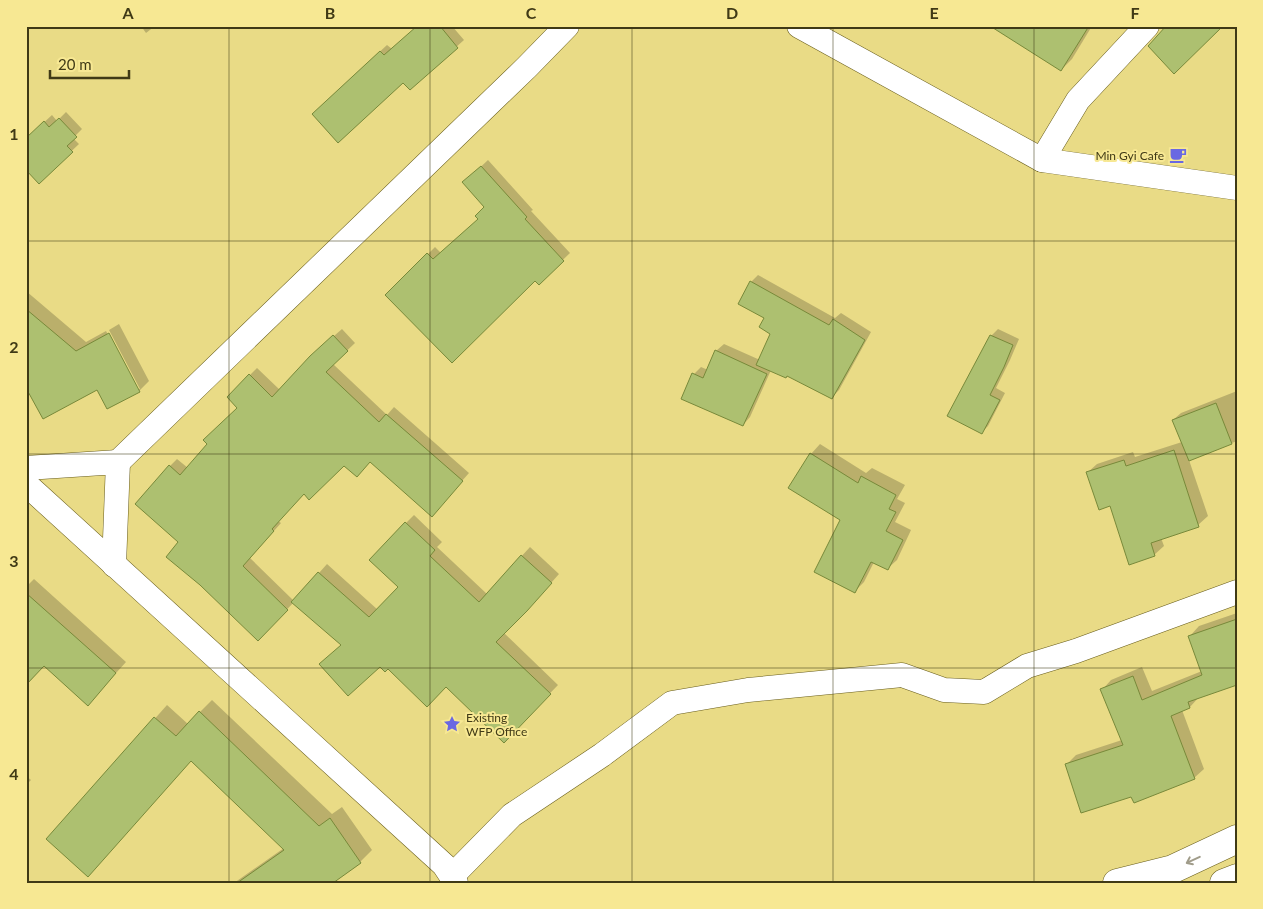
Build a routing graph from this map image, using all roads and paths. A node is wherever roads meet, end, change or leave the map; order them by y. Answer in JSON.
{"nodes":[{"id":1,"x":566,"y":26,"type":"edge"},
{"id":2,"x":799,"y":26,"type":"edge"},
{"id":3,"x":1147,"y":26,"type":"edge"},
{"id":4,"x":1042,"y":160,"type":"junction"},
{"id":5,"x":1237,"y":188,"type":"edge"},
{"id":6,"x":118,"y":462,"type":"junction"},
{"id":7,"x":26,"y":468,"type":"edge"},
{"id":8,"x":26,"y":484,"type":"edge"},
{"id":9,"x":114,"y":565,"type":"junction"},
{"id":10,"x":1237,"y":592,"type":"edge"},
{"id":11,"x":1237,"y":839,"type":"edge"},
{"id":12,"x":1237,"y":878,"type":"edge"},
{"id":13,"x":454,"y":880,"type":"edge"},
{"id":14,"x":1117,"y":883,"type":"edge"},
{"id":15,"x":1224,"y":883,"type":"edge"}],
"edges":[{"from":1,"to":6,"type":"street"},
{"from":2,"to":4,"type":"street"},
{"from":3,"to":4,"type":"street"},
{"from":4,"to":5,"type":"street"},
{"from":6,"to":7,"type":"street"},
{"from":6,"to":9,"type":"street"},
{"from":8,"to":9,"type":"street"},
{"from":9,"to":13,"type":"street"},
{"from":10,"to":13,"type":"street"},
{"from":11,"to":14,"type":"main road","one_way":true},
{"from":12,"to":15,"type":"main road"}]}
